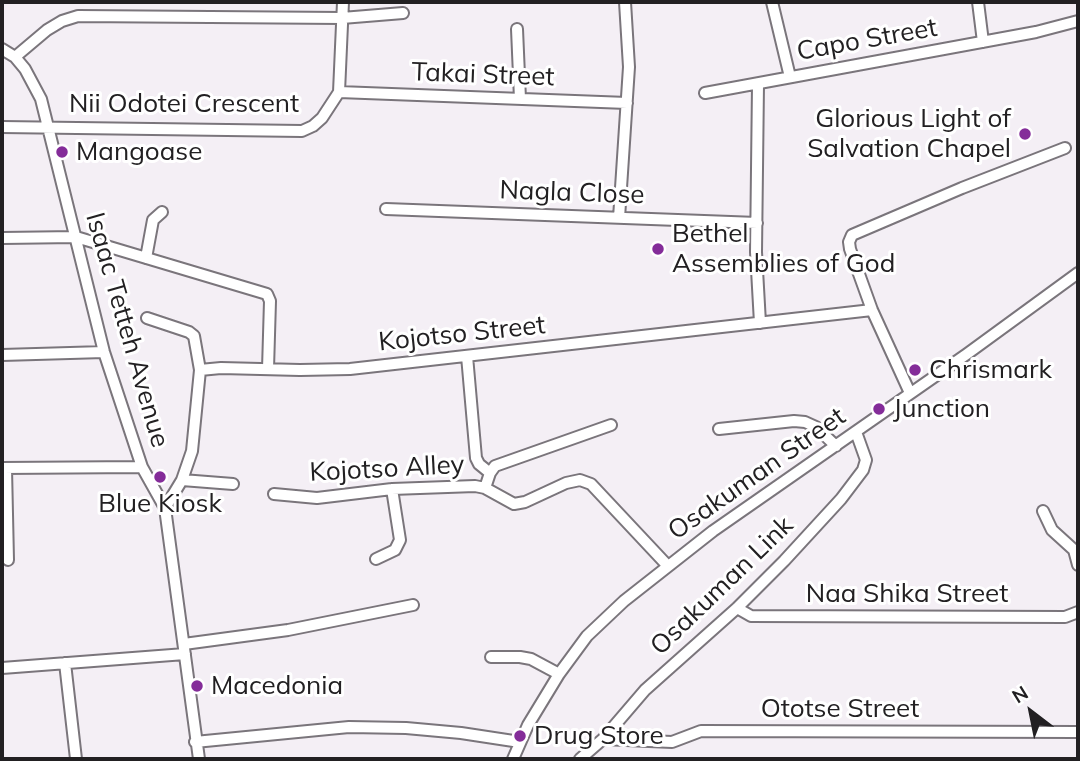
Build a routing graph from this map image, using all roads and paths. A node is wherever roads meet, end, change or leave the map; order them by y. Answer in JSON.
{"nodes":[{"id":1,"x":343,"y":2,"type":"edge"},
{"id":2,"x":625,"y":2,"type":"edge"},
{"id":3,"x":772,"y":2,"type":"edge"},
{"id":4,"x":978,"y":2,"type":"edge"},
{"id":5,"x":403,"y":13,"type":"dead end"},
{"id":6,"x":342,"y":18,"type":"junction"},
{"id":7,"x":1078,"y":21,"type":"edge"},
{"id":8,"x":517,"y":29,"type":"dead end"},
{"id":9,"x":983,"y":42,"type":"junction"},
{"id":10,"x":2,"y":49,"type":"edge"},
{"id":11,"x":15,"y":57,"type":"junction"},
{"id":12,"x":790,"y":78,"type":"junction"},
{"id":13,"x":758,"y":85,"type":"junction"},
{"id":14,"x":339,"y":92,"type":"junction"},
{"id":15,"x":705,"y":93,"type":"dead end"},
{"id":16,"x":520,"y":99,"type":"junction"},
{"id":17,"x":626,"y":103,"type":"junction"},
{"id":18,"x":2,"y":127,"type":"edge"},
{"id":19,"x":48,"y":127,"type":"junction"},
{"id":20,"x":1065,"y":148,"type":"dead end"},
{"id":21,"x":386,"y":209,"type":"dead end"},
{"id":22,"x":162,"y":212,"type":"dead end"},
{"id":23,"x":619,"y":218,"type":"junction"},
{"id":24,"x":757,"y":223,"type":"junction"},
{"id":25,"x":2,"y":237,"type":"edge"},
{"id":26,"x":76,"y":237,"type":"junction"},
{"id":27,"x":146,"y":258,"type":"junction"},
{"id":28,"x":1078,"y":273,"type":"edge"},
{"id":29,"x":872,"y":310,"type":"junction"},
{"id":30,"x":148,"y":318,"type":"dead end"},
{"id":31,"x":760,"y":323,"type":"junction"},
{"id":32,"x":104,"y":352,"type":"junction"},
{"id":33,"x":2,"y":355,"type":"edge"},
{"id":34,"x":467,"y":356,"type":"junction"},
{"id":35,"x":268,"y":369,"type":"junction"},
{"id":36,"x":200,"y":370,"type":"junction"},
{"id":37,"x":910,"y":393,"type":"junction"},
{"id":38,"x":611,"y":425,"type":"dead end"},
{"id":39,"x":719,"y":429,"type":"dead end"},
{"id":40,"x":856,"y":432,"type":"junction"},
{"id":41,"x":836,"y":446,"type":"junction"},
{"id":42,"x":142,"y":467,"type":"junction"},
{"id":43,"x":4,"y":468,"type":"edge"},
{"id":44,"x":490,"y":473,"type":"junction"},
{"id":45,"x":182,"y":480,"type":"junction"},
{"id":46,"x":233,"y":484,"type":"dead end"},
{"id":47,"x":485,"y":488,"type":"junction"},
{"id":48,"x":392,"y":489,"type":"junction"},
{"id":49,"x":274,"y":494,"type":"dead end"},
{"id":50,"x":166,"y":508,"type":"junction"},
{"id":51,"x":1043,"y":511,"type":"dead end"},
{"id":52,"x":376,"y":559,"type":"dead end"},
{"id":53,"x":8,"y":560,"type":"dead end"},
{"id":54,"x":667,"y":565,"type":"junction"},
{"id":55,"x":1078,"y":565,"type":"edge"},
{"id":56,"x":413,"y":605,"type":"dead end"},
{"id":57,"x":737,"y":608,"type":"junction"},
{"id":58,"x":1078,"y":612,"type":"edge"},
{"id":59,"x":184,"y":649,"type":"junction"},
{"id":60,"x":491,"y":657,"type":"dead end"},
{"id":61,"x":65,"y":663,"type":"junction"},
{"id":62,"x":2,"y":668,"type":"edge"},
{"id":63,"x":559,"y":674,"type":"junction"},
{"id":64,"x":1078,"y":732,"type":"edge"},
{"id":65,"x":603,"y":739,"type":"junction"},
{"id":66,"x":195,"y":742,"type":"junction"},
{"id":67,"x":520,"y":742,"type":"junction"},
{"id":68,"x":76,"y":759,"type":"edge"},
{"id":69,"x":199,"y":759,"type":"edge"},
{"id":70,"x":513,"y":759,"type":"edge"},
{"id":71,"x":580,"y":759,"type":"edge"}],
"edges":[{"from":1,"to":6,"type":"street"},
{"from":2,"to":17,"type":"street"},
{"from":3,"to":12,"type":"street"},
{"from":4,"to":9,"type":"street"},
{"from":5,"to":6,"type":"street"},
{"from":6,"to":11,"type":"street"},
{"from":6,"to":14,"type":"street"},
{"from":7,"to":9,"type":"street","name":"Capo Street"},
{"from":8,"to":16,"type":"street"},
{"from":9,"to":12,"type":"street","name":"Capo Street"},
{"from":10,"to":11,"type":"street","name":"Isaac Tetteh Avenue"},
{"from":11,"to":19,"type":"street","name":"Isaac Tetteh Avenue"},
{"from":12,"to":13,"type":"street","name":"Capo Street"},
{"from":13,"to":15,"type":"street","name":"Capo Street"},
{"from":13,"to":24,"type":"street"},
{"from":14,"to":16,"type":"street","name":"Takai Street"},
{"from":14,"to":19,"type":"street","name":"Nii Odotei Crescent"},
{"from":16,"to":17,"type":"street","name":"Takai Street"},
{"from":17,"to":23,"type":"street"},
{"from":18,"to":19,"type":"street","name":"Nii Odotei Crescent"},
{"from":19,"to":26,"type":"street","name":"Isaac Tetteh Avenue"},
{"from":20,"to":29,"type":"street"},
{"from":21,"to":23,"type":"street","name":"Nagla Close"},
{"from":22,"to":27,"type":"street"},
{"from":23,"to":24,"type":"street","name":"Nagla Close"},
{"from":24,"to":31,"type":"street"},
{"from":25,"to":26,"type":"street"},
{"from":26,"to":27,"type":"street"},
{"from":26,"to":32,"type":"street","name":"Isaac Tetteh Avenue"},
{"from":27,"to":35,"type":"street"},
{"from":28,"to":37,"type":"street","name":"Osakuman Street"},
{"from":29,"to":31,"type":"street","name":"Kojotso Street"},
{"from":29,"to":37,"type":"street"},
{"from":30,"to":36,"type":"street"},
{"from":31,"to":34,"type":"street","name":"Kojotso Street"},
{"from":32,"to":33,"type":"street"},
{"from":32,"to":42,"type":"street","name":"Isaac Tetteh Avenue"},
{"from":34,"to":35,"type":"street","name":"Kojotso Street"},
{"from":34,"to":44,"type":"street"},
{"from":35,"to":36,"type":"street","name":"Kojotso Street"},
{"from":36,"to":45,"type":"street"},
{"from":37,"to":40,"type":"street","name":"Osakuman Street"},
{"from":38,"to":44,"type":"street"},
{"from":39,"to":41,"type":"street"},
{"from":40,"to":41,"type":"street","name":"Osakuman Street"},
{"from":40,"to":57,"type":"street","name":"Osakuman Link"},
{"from":41,"to":54,"type":"street","name":"Osakuman Street"},
{"from":42,"to":43,"type":"street"},
{"from":42,"to":50,"type":"street","name":"Isaac Tetteh Avenue"},
{"from":43,"to":53,"type":"street"},
{"from":44,"to":47,"type":"street"},
{"from":45,"to":46,"type":"street"},
{"from":45,"to":50,"type":"street"},
{"from":47,"to":48,"type":"street","name":"Kojotso Alley"},
{"from":47,"to":54,"type":"street","name":"Kojotso Alley"},
{"from":48,"to":49,"type":"street","name":"Kojotso Alley"},
{"from":48,"to":52,"type":"street"},
{"from":50,"to":59,"type":"street","name":"Isaac Tetteh Avenue"},
{"from":51,"to":55,"type":"street"},
{"from":54,"to":63,"type":"street","name":"Osakuman Street"},
{"from":56,"to":59,"type":"street"},
{"from":57,"to":58,"type":"street","name":"Naa Shika Street"},
{"from":57,"to":65,"type":"street","name":"Osakuman Link"},
{"from":59,"to":61,"type":"street"},
{"from":59,"to":66,"type":"street","name":"Isaac Tetteh Avenue"},
{"from":60,"to":63,"type":"street"},
{"from":61,"to":62,"type":"street"},
{"from":61,"to":68,"type":"street"},
{"from":63,"to":67,"type":"street","name":"Osakuman Street"},
{"from":64,"to":65,"type":"street","name":"Ototse Street"},
{"from":65,"to":71,"type":"street","name":"Osakuman Link"},
{"from":66,"to":67,"type":"street"},
{"from":66,"to":69,"type":"street","name":"Isaac Tetteh Avenue"},
{"from":67,"to":70,"type":"street","name":"Osakuman Street"}]}
